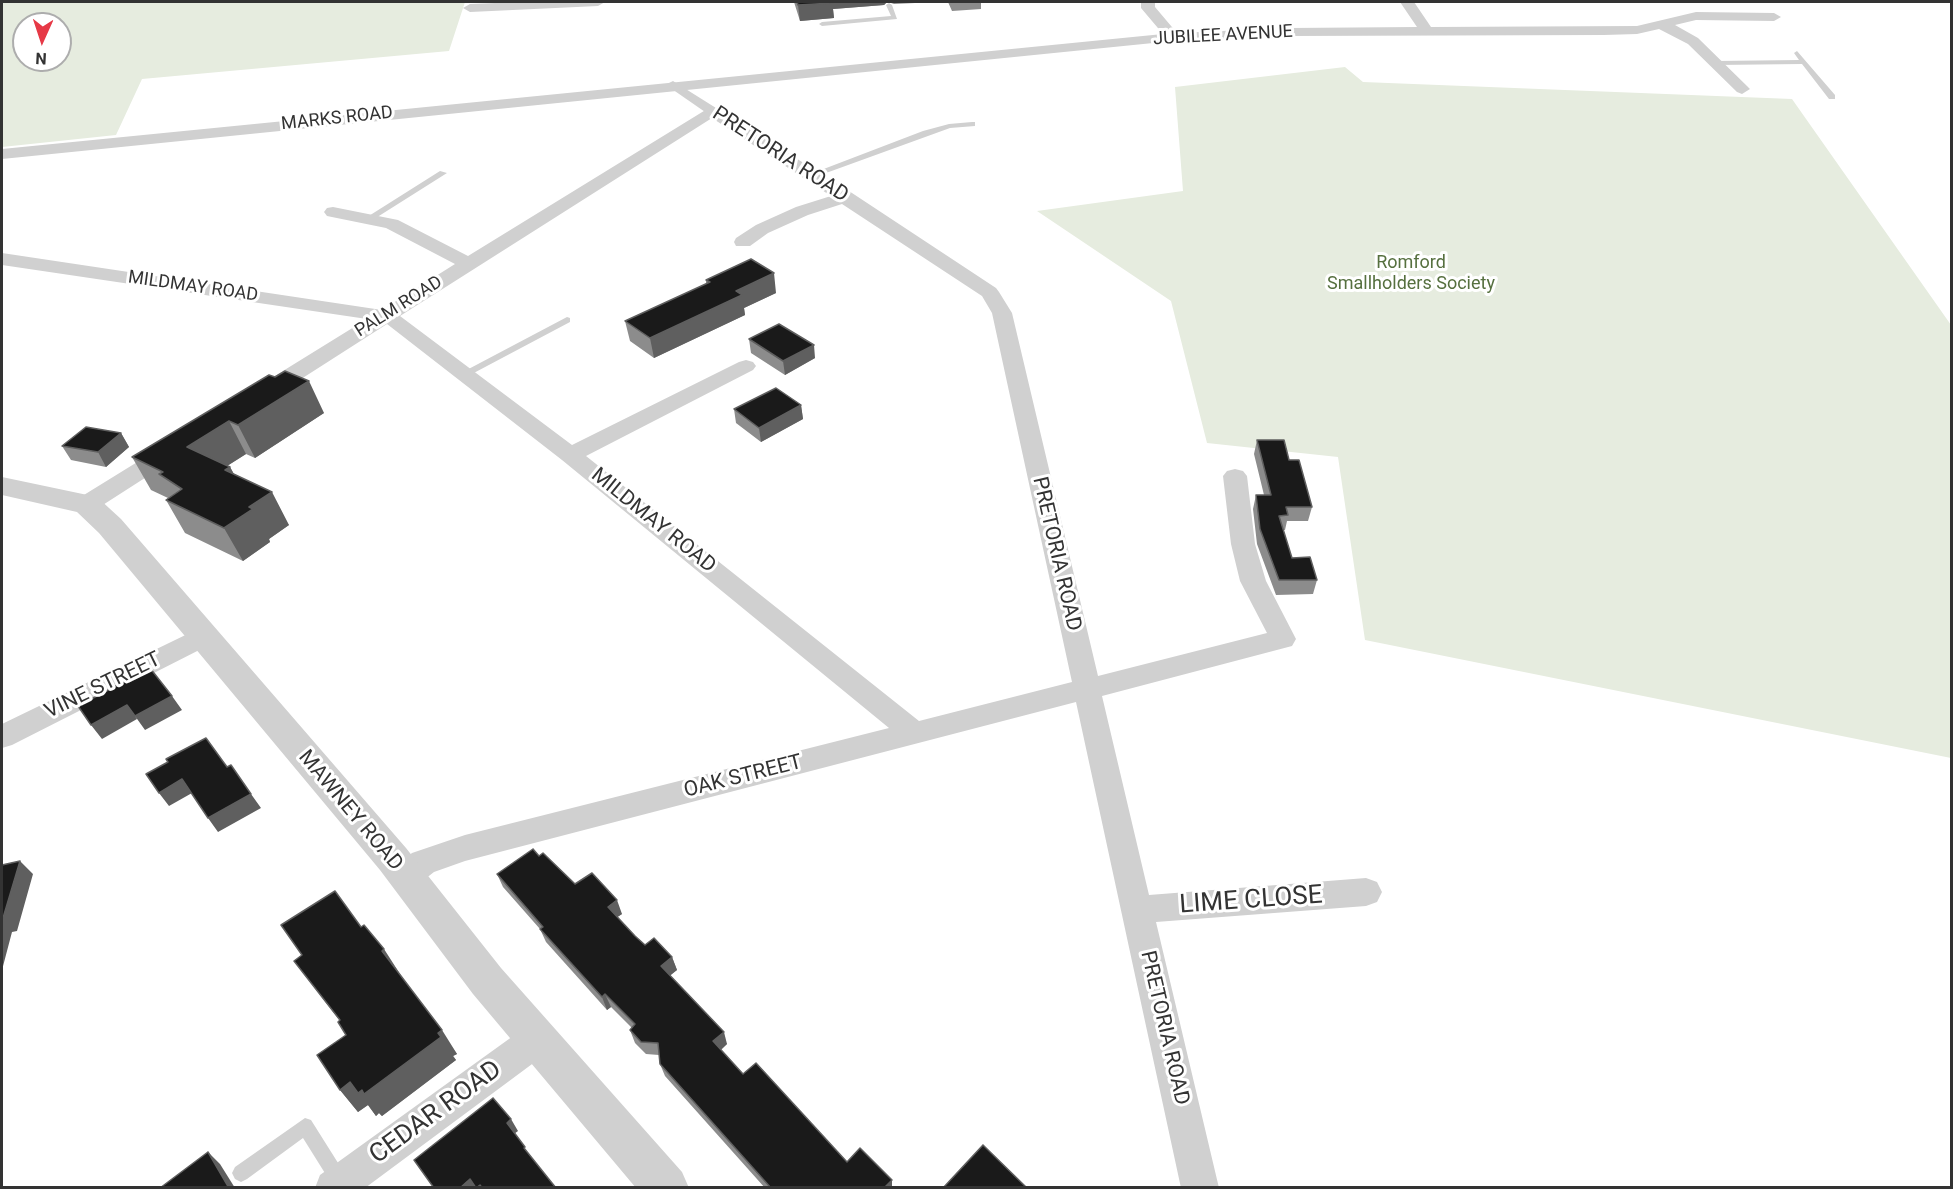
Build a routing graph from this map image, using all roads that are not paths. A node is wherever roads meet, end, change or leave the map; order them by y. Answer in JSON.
{"nodes":[{"id":1,"x":598,"y":2,"type":"edge"},
{"id":2,"x":1148,"y":2,"type":"edge"},
{"id":3,"x":1407,"y":2,"type":"edge"},
{"id":4,"x":889,"y":5,"type":"dead end"},
{"id":5,"x":470,"y":8,"type":"dead end"},
{"id":6,"x":1774,"y":17,"type":"dead end"},
{"id":7,"x":822,"y":24,"type":"dead end"},
{"id":8,"x":1660,"y":24,"type":"junction"},
{"id":9,"x":1427,"y":32,"type":"junction"},
{"id":10,"x":1173,"y":36,"type":"junction"},
{"id":11,"x":1797,"y":52,"type":"dead end"},
{"id":12,"x":1804,"y":62,"type":"junction"},
{"id":13,"x":1716,"y":63,"type":"junction"},
{"id":14,"x":673,"y":85,"type":"junction"},
{"id":15,"x":1742,"y":89,"type":"dead end"},
{"id":16,"x":1832,"y":98,"type":"dead end"},
{"id":17,"x":712,"y":111,"type":"junction"},
{"id":18,"x":972,"y":124,"type":"dead end"},
{"id":19,"x":2,"y":154,"type":"edge"},
{"id":20,"x":442,"y":173,"type":"dead end"},
{"id":21,"x":812,"y":175,"type":"junction"},
{"id":22,"x":846,"y":197,"type":"junction"},
{"id":23,"x":333,"y":212,"type":"dead end"},
{"id":24,"x":368,"y":219,"type":"junction"},
{"id":25,"x":743,"y":242,"type":"dead end"},
{"id":26,"x":2,"y":259,"type":"edge"},
{"id":27,"x":469,"y":264,"type":"junction"},
{"id":28,"x":386,"y":315,"type":"junction"},
{"id":29,"x":567,"y":320,"type":"dead end"},
{"id":30,"x":746,"y":366,"type":"dead end"},
{"id":31,"x":466,"y":373,"type":"junction"},
{"id":32,"x":250,"y":401,"type":"edge"},
{"id":33,"x":182,"y":444,"type":"edge"},
{"id":34,"x":570,"y":455,"type":"junction"},
{"id":35,"x":1235,"y":476,"type":"dead end"},
{"id":36,"x":2,"y":486,"type":"edge"},
{"id":37,"x":87,"y":504,"type":"junction"},
{"id":38,"x":204,"y":636,"type":"junction"},
{"id":39,"x":1087,"y":689,"type":"junction"},
{"id":40,"x":914,"y":733,"type":"junction"},
{"id":41,"x":2,"y":736,"type":"edge"},
{"id":42,"x":405,"y":877,"type":"junction"},
{"id":43,"x":1366,"y":892,"type":"dead end"},
{"id":44,"x":1137,"y":910,"type":"junction"},
{"id":45,"x":539,"y":1038,"type":"junction"},
{"id":46,"x":241,"y":1173,"type":"dead end"},
{"id":47,"x":337,"y":1185,"type":"edge"},
{"id":48,"x":666,"y":1188,"type":"edge"},
{"id":49,"x":1200,"y":1188,"type":"edge"}],
"edges":[{"from":1,"to":5,"type":"street"},
{"from":2,"to":10,"type":"street"},
{"from":3,"to":9,"type":"street"},
{"from":4,"to":7,"type":"lane"},
{"from":6,"to":8,"type":"street","name":"JUBILEE AVENUE"},
{"from":8,"to":9,"type":"street","name":"JUBILEE AVENUE"},
{"from":8,"to":13,"type":"street"},
{"from":9,"to":10,"type":"street","name":"JUBILEE AVENUE"},
{"from":10,"to":14,"type":"street","name":"JUBILEE AVENUE"},
{"from":11,"to":12,"type":"lane"},
{"from":12,"to":13,"type":"lane"},
{"from":12,"to":16,"type":"lane"},
{"from":13,"to":15,"type":"street"},
{"from":14,"to":17,"type":"street","name":"PRETORIA ROAD"},
{"from":14,"to":19,"type":"street","name":"MARKS ROAD"},
{"from":17,"to":21,"type":"street","name":"PRETORIA ROAD"},
{"from":17,"to":27,"type":"street","name":"PALM ROAD"},
{"from":18,"to":21,"type":"lane"},
{"from":20,"to":24,"type":"lane"},
{"from":21,"to":22,"type":"street","name":"PRETORIA ROAD"},
{"from":22,"to":25,"type":"street"},
{"from":22,"to":39,"type":"street","name":"PRETORIA ROAD"},
{"from":23,"to":24,"type":"street"},
{"from":24,"to":27,"type":"street"},
{"from":26,"to":28,"type":"street","name":"MILDMAY ROAD"},
{"from":27,"to":28,"type":"street","name":"PALM ROAD"},
{"from":28,"to":31,"type":"street","name":"MILDMAY ROAD"},
{"from":28,"to":32,"type":"street","name":"PALM ROAD"},
{"from":29,"to":31,"type":"lane"},
{"from":30,"to":34,"type":"street"},
{"from":31,"to":34,"type":"street","name":"MILDMAY ROAD"},
{"from":33,"to":37,"type":"street"},
{"from":34,"to":40,"type":"street","name":"MILDMAY ROAD"},
{"from":35,"to":39,"type":"street","name":"OAK STREET"},
{"from":36,"to":37,"type":"street"},
{"from":37,"to":38,"type":"street","name":"MAWNEY ROAD"},
{"from":38,"to":41,"type":"street","name":"VINE STREET"},
{"from":38,"to":42,"type":"street","name":"MAWNEY ROAD"},
{"from":39,"to":40,"type":"street","name":"OAK STREET"},
{"from":39,"to":44,"type":"street","name":"PRETORIA ROAD"},
{"from":40,"to":42,"type":"street","name":"OAK STREET"},
{"from":42,"to":45,"type":"street","name":"MAWNEY ROAD"},
{"from":43,"to":44,"type":"street","name":"LIME CLOSE"},
{"from":44,"to":49,"type":"street","name":"PRETORIA ROAD"},
{"from":45,"to":47,"type":"street","name":"CEDAR ROAD"},
{"from":45,"to":48,"type":"street","name":"MAWNEY ROAD"},
{"from":46,"to":47,"type":"lane"}]}
